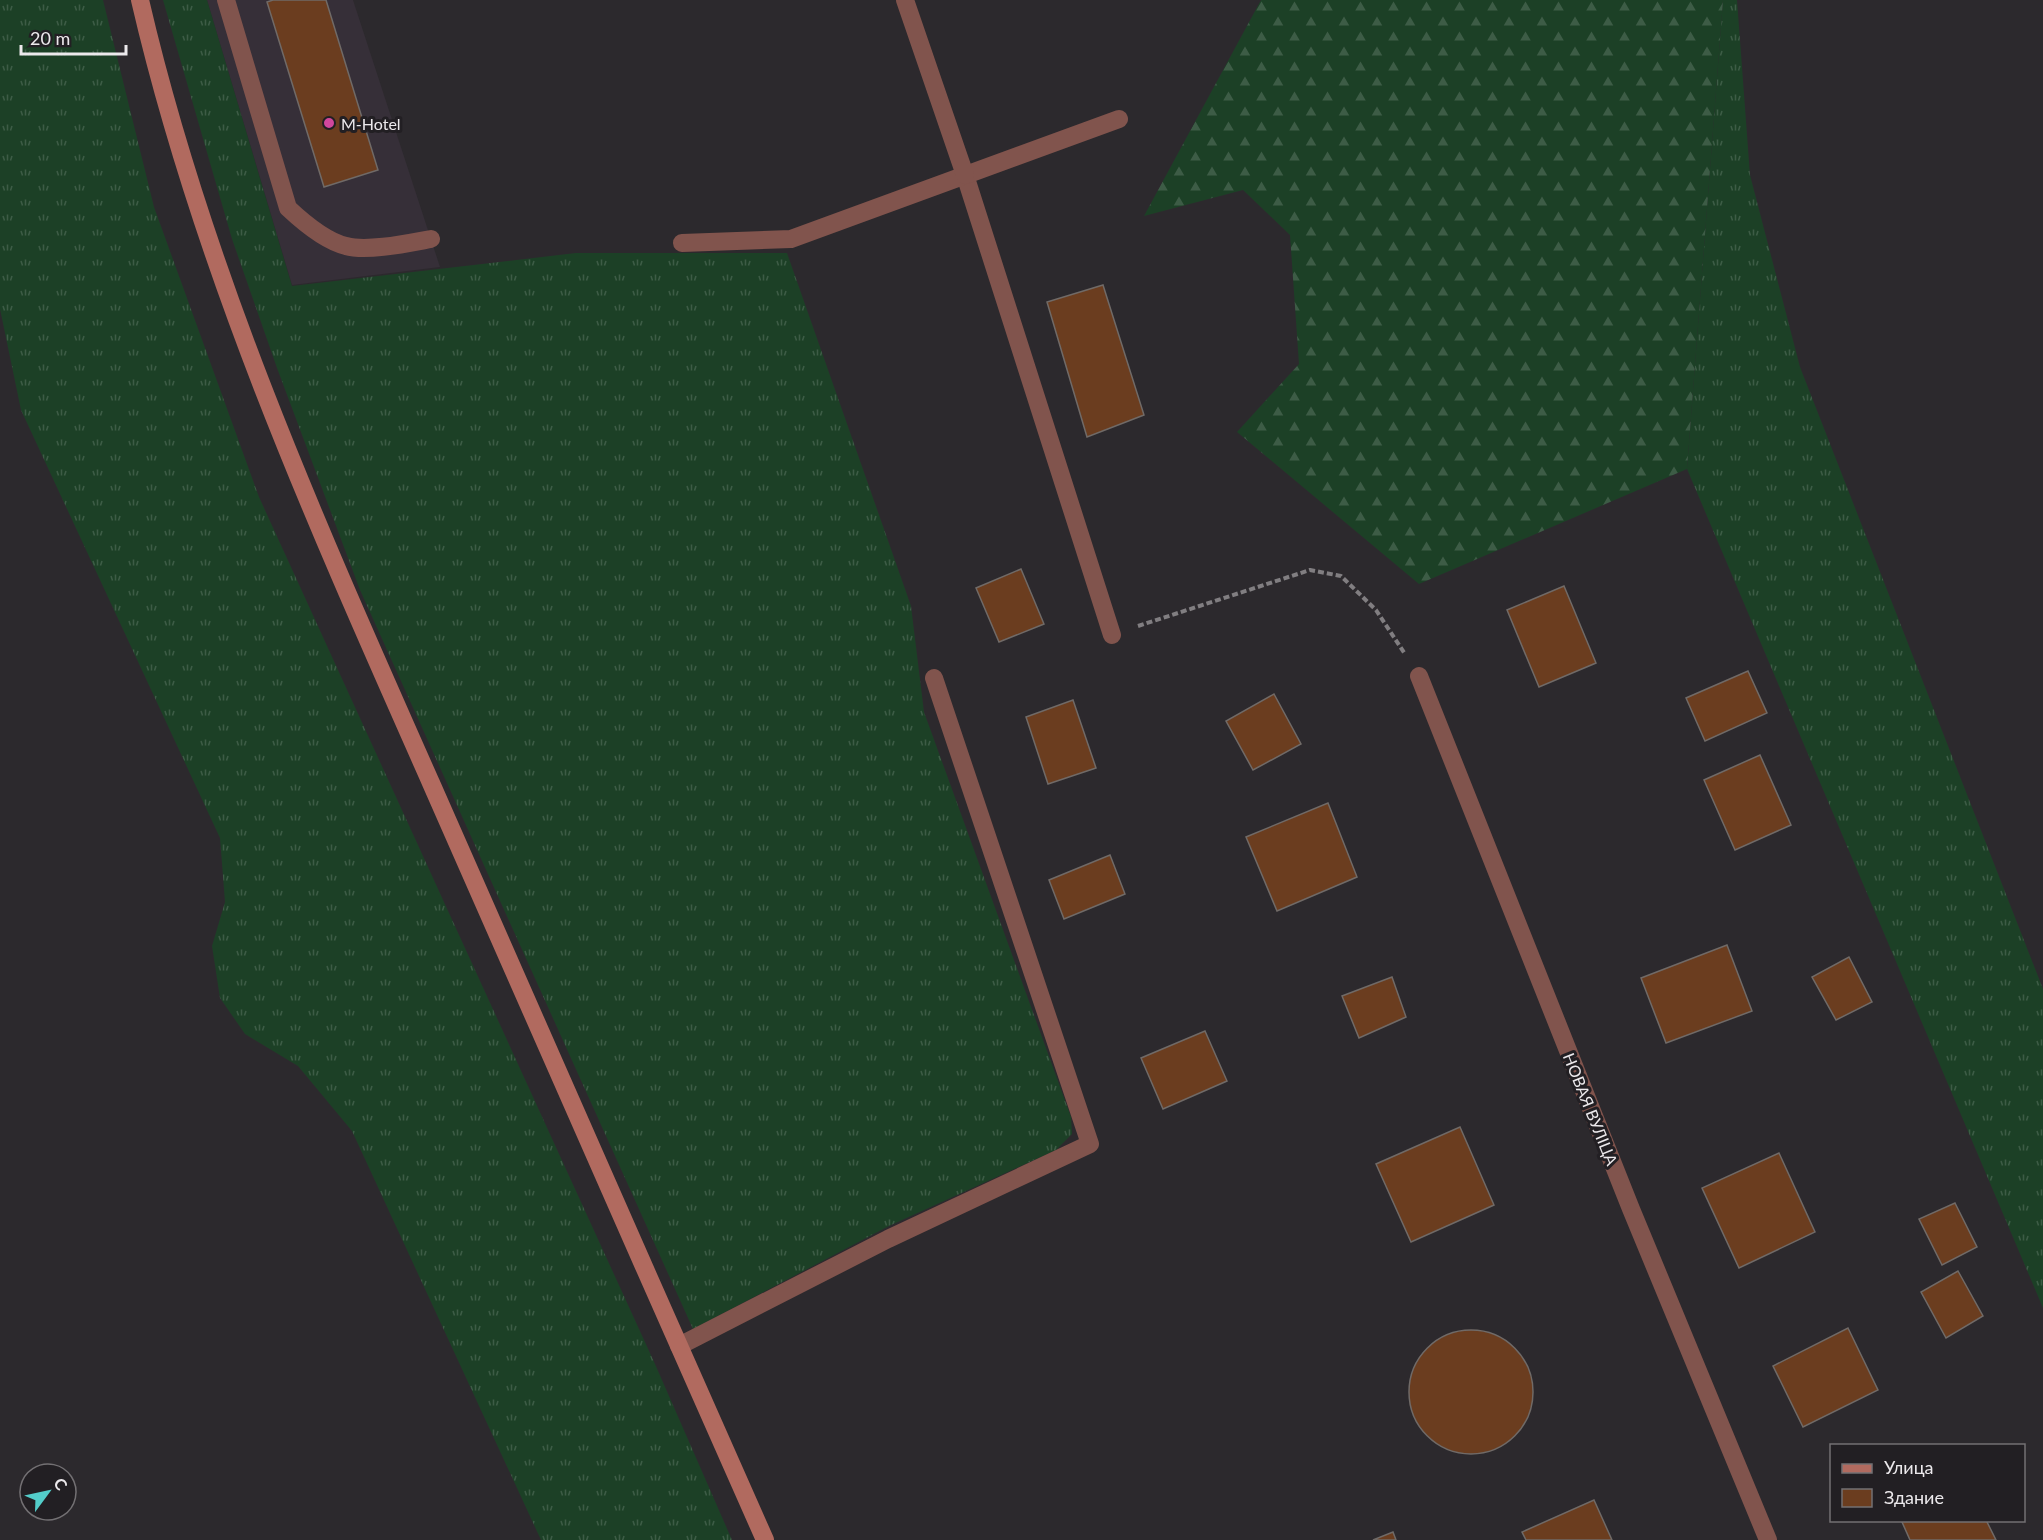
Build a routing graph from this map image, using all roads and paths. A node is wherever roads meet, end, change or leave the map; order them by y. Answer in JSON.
{"nodes":[{"id":1,"x":140,"y":0,"type":"edge"},
{"id":2,"x":226,"y":0,"type":"edge"},
{"id":3,"x":905,"y":0,"type":"edge"},
{"id":4,"x":1119,"y":118,"type":"dead end"},
{"id":5,"x":965,"y":175,"type":"junction"},
{"id":6,"x":430,"y":239,"type":"dead end"},
{"id":7,"x":682,"y":243,"type":"dead end"},
{"id":8,"x":1112,"y":635,"type":"joint"},
{"id":9,"x":1419,"y":676,"type":"joint"},
{"id":10,"x":934,"y":678,"type":"dead end"},
{"id":11,"x":679,"y":1346,"type":"junction"},
{"id":12,"x":765,"y":1540,"type":"edge"},
{"id":13,"x":1768,"y":1540,"type":"edge"}],
"edges":[{"from":1,"to":11,"type":"main road"},
{"from":2,"to":6,"type":"street"},
{"from":3,"to":5,"type":"street"},
{"from":4,"to":5,"type":"street"},
{"from":5,"to":7,"type":"street"},
{"from":5,"to":8,"type":"street"},
{"from":8,"to":9,"type":"path"},
{"from":9,"to":13,"type":"street","name":"НОВАЯ ВУЛІЦА"},
{"from":10,"to":11,"type":"street"},
{"from":11,"to":12,"type":"main road"}]}
